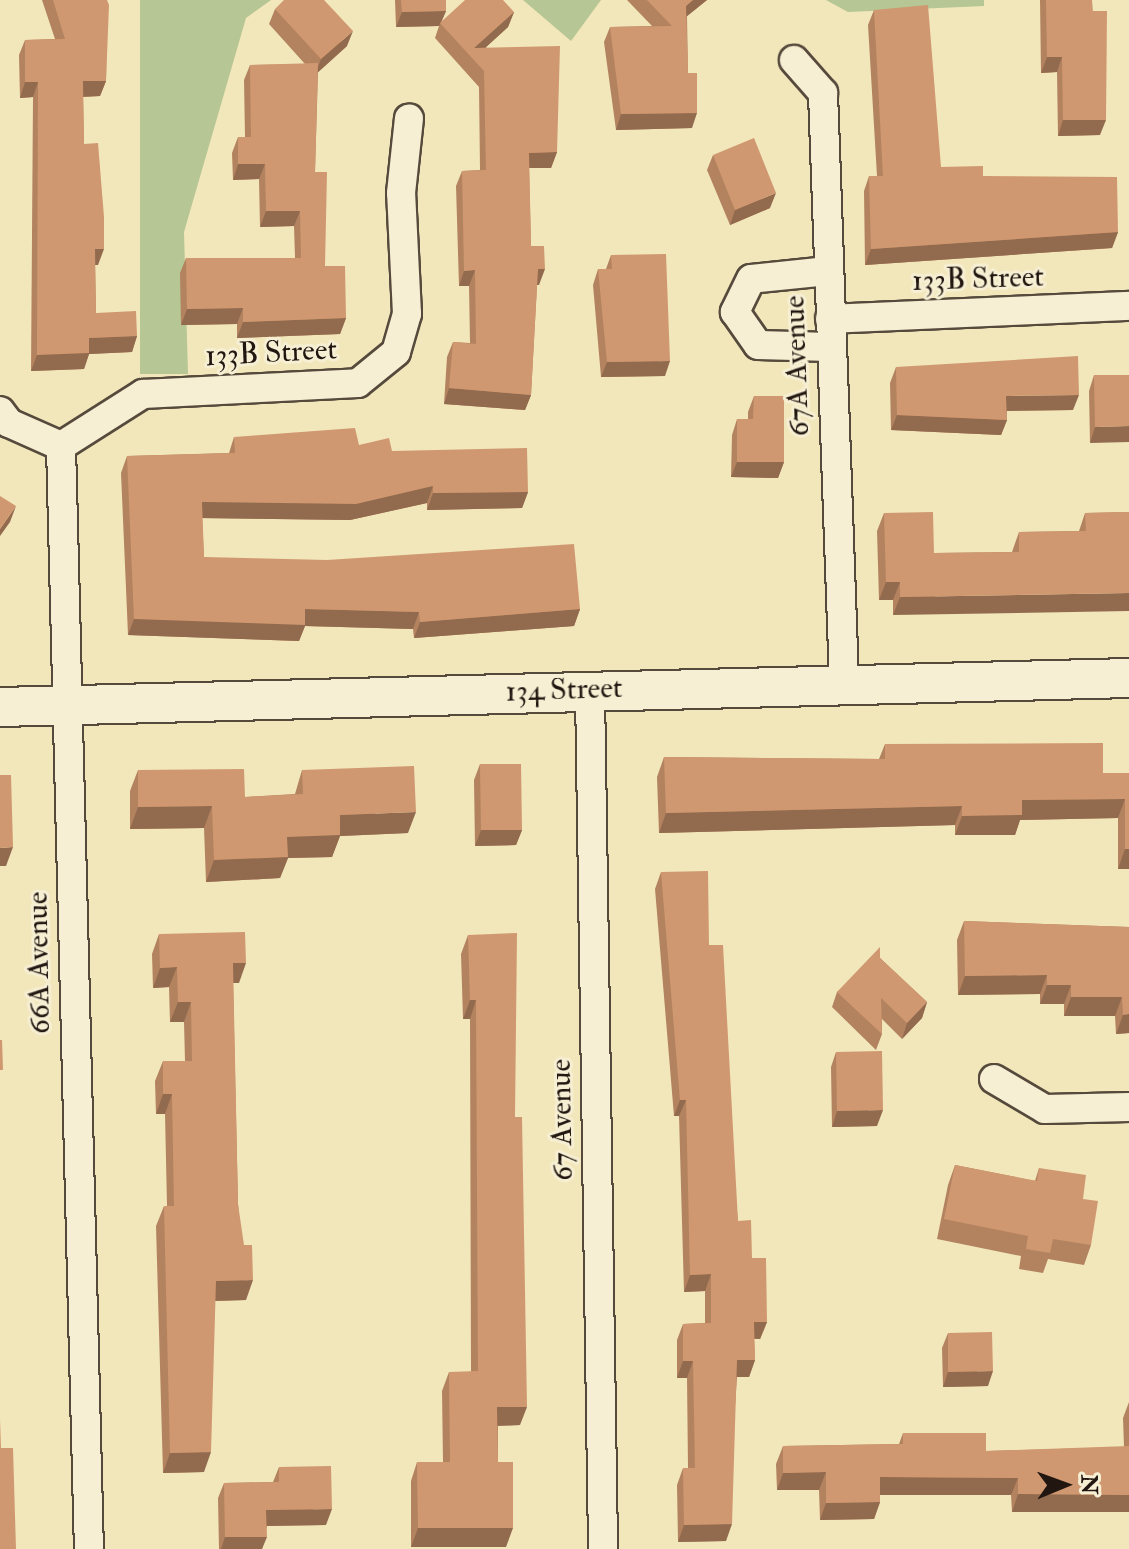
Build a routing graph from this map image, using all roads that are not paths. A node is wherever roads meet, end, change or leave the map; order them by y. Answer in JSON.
{"nodes":[{"id":1,"x":794,"y":60,"type":"dead end"},
{"id":2,"x":409,"y":118,"type":"dead end"},
{"id":3,"x":828,"y":271,"type":"junction"},
{"id":4,"x":1129,"y":306,"type":"edge"},
{"id":5,"x":830,"y":333,"type":"junction"},
{"id":6,"x":0,"y":411,"type":"edge"},
{"id":7,"x":61,"y":446,"type":"junction"},
{"id":8,"x":1129,"y":678,"type":"edge"},
{"id":9,"x":844,"y":681,"type":"junction"},
{"id":10,"x":590,"y":690,"type":"junction"},
{"id":11,"x":66,"y":705,"type":"junction"},
{"id":12,"x":0,"y":707,"type":"edge"},
{"id":13,"x":994,"y":1079,"type":"dead end"},
{"id":14,"x":1129,"y":1107,"type":"edge"},
{"id":15,"x":89,"y":1549,"type":"edge"},
{"id":16,"x":603,"y":1549,"type":"edge"}],
"edges":[{"from":1,"to":3,"type":"street","name":"67A Avenue"},
{"from":2,"to":7,"type":"street","name":"133B Street"},
{"from":3,"to":5,"type":"street","name":"67A Avenue"},
{"from":3,"to":5,"type":"street","name":"133B Street"},
{"from":4,"to":5,"type":"street","name":"133B Street"},
{"from":5,"to":9,"type":"street","name":"67A Avenue"},
{"from":6,"to":7,"type":"street"},
{"from":7,"to":11,"type":"street","name":"66A Avenue"},
{"from":8,"to":9,"type":"street","name":"134 Street"},
{"from":9,"to":10,"type":"street","name":"134 Street"},
{"from":10,"to":11,"type":"street","name":"134 Street"},
{"from":10,"to":16,"type":"street","name":"67 Avenue"},
{"from":11,"to":12,"type":"street","name":"134 Street"},
{"from":11,"to":15,"type":"street","name":"66A Avenue"},
{"from":13,"to":14,"type":"street"}]}
